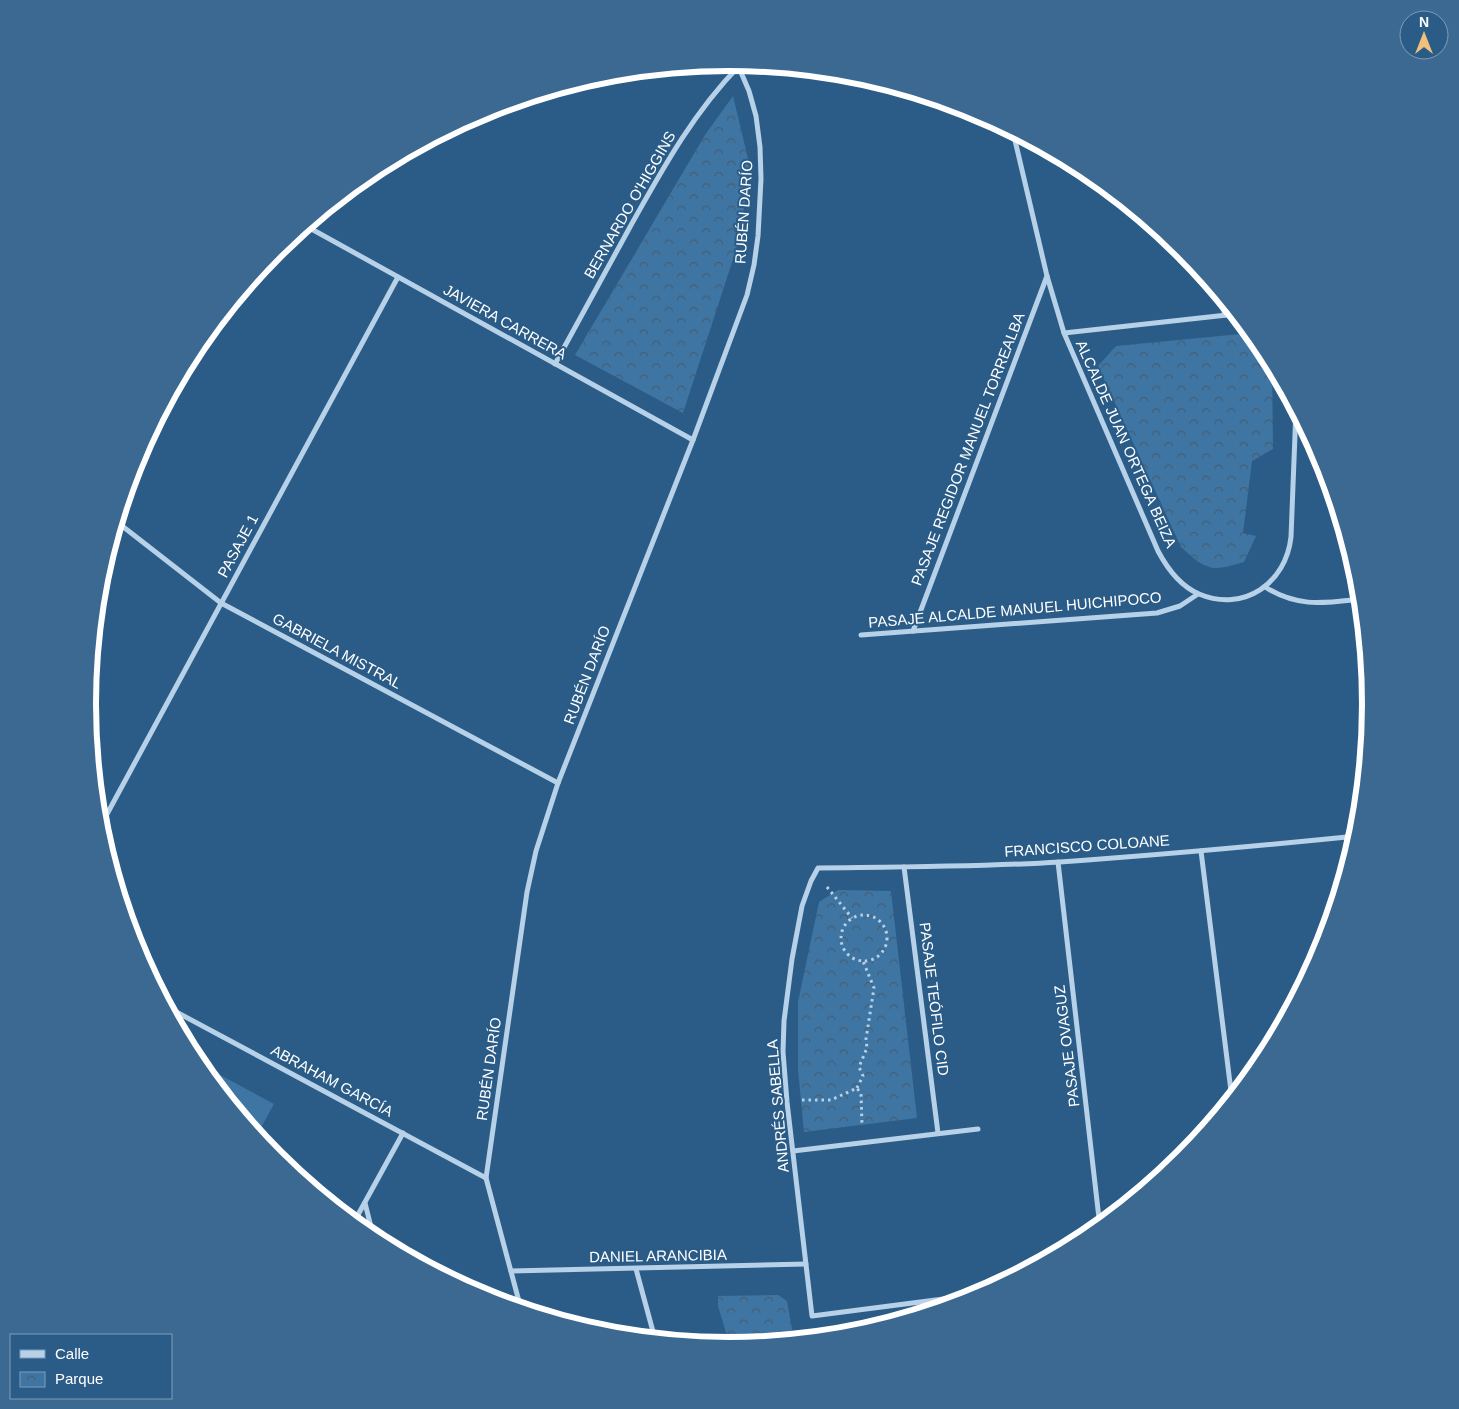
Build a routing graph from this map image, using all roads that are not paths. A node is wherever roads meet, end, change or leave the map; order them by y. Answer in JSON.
{"nodes":[{"id":1,"x":733,"y":71,"type":"edge"},
{"id":2,"x":741,"y":72,"type":"edge"},
{"id":3,"x":1015,"y":140,"type":"edge"},
{"id":4,"x":311,"y":229,"type":"edge"},
{"id":5,"x":1047,"y":276,"type":"junction"},
{"id":6,"x":398,"y":277,"type":"junction"},
{"id":7,"x":1223,"y":308,"type":"edge"},
{"id":8,"x":1229,"y":315,"type":"edge"},
{"id":9,"x":1225,"y":316,"type":"junction"},
{"id":10,"x":1064,"y":333,"type":"junction"},
{"id":11,"x":555,"y":364,"type":"junction"},
{"id":12,"x":1295,"y":421,"type":"edge"},
{"id":13,"x":692,"y":440,"type":"junction"},
{"id":14,"x":122,"y":526,"type":"edge"},
{"id":15,"x":1265,"y":587,"type":"junction"},
{"id":16,"x":1198,"y":594,"type":"junction"},
{"id":17,"x":1354,"y":600,"type":"edge"},
{"id":18,"x":221,"y":603,"type":"junction"},
{"id":19,"x":913,"y":631,"type":"junction"},
{"id":20,"x":861,"y":635,"type":"dead end"},
{"id":21,"x":558,"y":783,"type":"junction"},
{"id":22,"x":106,"y":816,"type":"edge"},
{"id":23,"x":1349,"y":837,"type":"edge"},
{"id":24,"x":1201,"y":851,"type":"junction"},
{"id":25,"x":1058,"y":862,"type":"junction"},
{"id":26,"x":904,"y":867,"type":"junction"},
{"id":27,"x":817,"y":871,"type":"joint"},
{"id":28,"x":176,"y":1012,"type":"edge"},
{"id":29,"x":1231,"y":1091,"type":"edge"},
{"id":30,"x":978,"y":1128,"type":"dead end"},
{"id":31,"x":403,"y":1133,"type":"junction"},
{"id":32,"x":938,"y":1133,"type":"junction"},
{"id":33,"x":793,"y":1151,"type":"junction"},
{"id":34,"x":486,"y":1178,"type":"junction"},
{"id":35,"x":364,"y":1203,"type":"junction"},
{"id":36,"x":357,"y":1216,"type":"edge"},
{"id":37,"x":1099,"y":1218,"type":"edge"},
{"id":38,"x":370,"y":1226,"type":"edge"},
{"id":39,"x":806,"y":1264,"type":"junction"},
{"id":40,"x":636,"y":1269,"type":"junction"},
{"id":41,"x":511,"y":1271,"type":"junction"},
{"id":42,"x":949,"y":1298,"type":"edge"},
{"id":43,"x":520,"y":1302,"type":"edge"},
{"id":44,"x":652,"y":1333,"type":"edge"}],
"edges":[{"from":1,"to":11,"type":"street","name":"BERNARDO O'HIGGINS"},
{"from":2,"to":13,"type":"street","name":"RUBÉN DARÍO"},
{"from":3,"to":5,"type":"street","name":"ALCALDE JUAN ORTEGA BEIZA"},
{"from":4,"to":6,"type":"street","name":"JAVIERA CARRERA"},
{"from":5,"to":10,"type":"street","name":"ALCALDE JUAN ORTEGA BEIZA"},
{"from":5,"to":19,"type":"street","name":"PASAJE REGIDOR MANUEL TORREALBA"},
{"from":6,"to":11,"type":"street","name":"JAVIERA CARRERA"},
{"from":6,"to":18,"type":"street","name":"PASAJE 1"},
{"from":7,"to":9,"type":"street"},
{"from":8,"to":9,"type":"street"},
{"from":9,"to":10,"type":"street"},
{"from":10,"to":16,"type":"street","name":"ALCALDE JUAN ORTEGA BEIZA"},
{"from":11,"to":13,"type":"street","name":"JAVIERA CARRERA"},
{"from":12,"to":15,"type":"street","name":"ALCALDE JUAN ORTEGA BEIZA"},
{"from":13,"to":21,"type":"street","name":"RUBÉN DARÍO"},
{"from":14,"to":18,"type":"street","name":"GABRIELA MISTRAL"},
{"from":15,"to":16,"type":"street","name":"ALCALDE JUAN ORTEGA BEIZA"},
{"from":15,"to":17,"type":"street"},
{"from":16,"to":19,"type":"street","name":"PASAJE ALCALDE MANUEL HUICHIPOCO"},
{"from":18,"to":21,"type":"street","name":"GABRIELA MISTRAL"},
{"from":18,"to":22,"type":"street","name":"PASAJE 1"},
{"from":19,"to":20,"type":"street","name":"PASAJE ALCALDE MANUEL HUICHIPOCO"},
{"from":21,"to":34,"type":"street","name":"RUBÉN DARÍO"},
{"from":23,"to":24,"type":"street","name":"FRANCISCO COLOANE"},
{"from":24,"to":25,"type":"street","name":"FRANCISCO COLOANE"},
{"from":24,"to":29,"type":"street"},
{"from":25,"to":26,"type":"street","name":"FRANCISCO COLOANE"},
{"from":25,"to":37,"type":"street","name":"PASAJE OVAGUZ"},
{"from":26,"to":27,"type":"street","name":"FRANCISCO COLOANE"},
{"from":26,"to":32,"type":"street","name":"PASAJE TEÓFILO CID"},
{"from":27,"to":33,"type":"street","name":"ANDRÉS SABELLA"},
{"from":28,"to":31,"type":"street","name":"ABRAHAM GARCÍA"},
{"from":30,"to":32,"type":"street"},
{"from":31,"to":34,"type":"street","name":"ABRAHAM GARCÍA"},
{"from":31,"to":35,"type":"street"},
{"from":32,"to":33,"type":"street"},
{"from":33,"to":39,"type":"street","name":"ANDRÉS SABELLA"},
{"from":34,"to":41,"type":"street","name":"RUBÉN DARÍO"},
{"from":35,"to":36,"type":"street"},
{"from":35,"to":38,"type":"street"},
{"from":39,"to":40,"type":"street","name":"DANIEL ARANCIBIA"},
{"from":39,"to":42,"type":"street","name":"ANDRÉS SABELLA"},
{"from":40,"to":41,"type":"street","name":"DANIEL ARANCIBIA"},
{"from":40,"to":44,"type":"street"},
{"from":41,"to":43,"type":"street","name":"RUBÉN DARÍO"}]}
